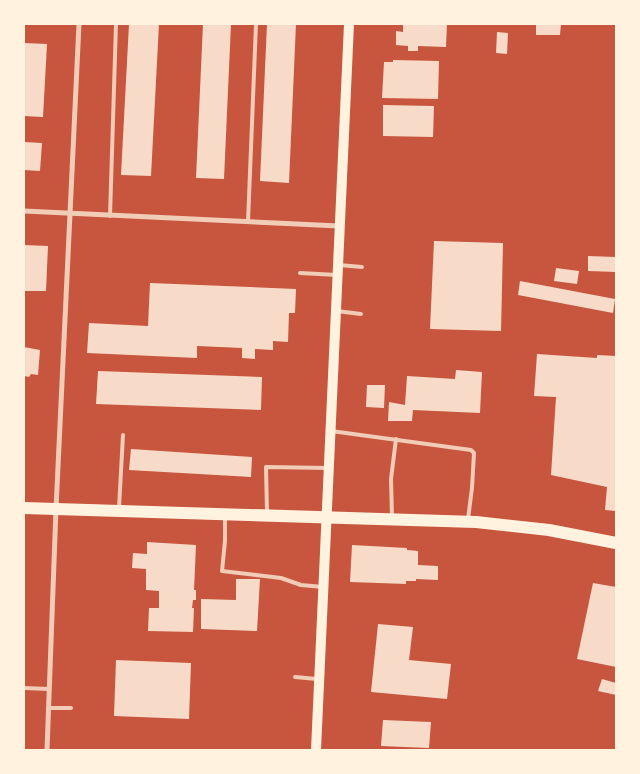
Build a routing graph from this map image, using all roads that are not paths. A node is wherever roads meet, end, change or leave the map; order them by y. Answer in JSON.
{"nodes":[{"id":1,"x":79,"y":24,"type":"edge"},
{"id":2,"x":116,"y":24,"type":"edge"},
{"id":3,"x":256,"y":24,"type":"edge"},
{"id":4,"x":348,"y":24,"type":"edge"},
{"id":5,"x":24,"y":211,"type":"edge"},
{"id":6,"x":69,"y":214,"type":"junction"},
{"id":7,"x":110,"y":216,"type":"junction"},
{"id":8,"x":248,"y":222,"type":"junction"},
{"id":9,"x":339,"y":226,"type":"junction"},
{"id":10,"x":362,"y":267,"type":"dead end"},
{"id":11,"x":337,"y":270,"type":"junction"},
{"id":12,"x":300,"y":273,"type":"dead end"},
{"id":13,"x":335,"y":311,"type":"junction"},
{"id":14,"x":361,"y":314,"type":"dead end"},
{"id":15,"x":330,"y":431,"type":"junction"},
{"id":16,"x":123,"y":435,"type":"dead end"},
{"id":17,"x":396,"y":439,"type":"junction"},
{"id":18,"x":328,"y":468,"type":"junction"},
{"id":19,"x":24,"y":508,"type":"edge"},
{"id":20,"x":56,"y":509,"type":"junction"},
{"id":21,"x":119,"y":511,"type":"junction"},
{"id":22,"x":225,"y":514,"type":"junction"},
{"id":23,"x":267,"y":515,"type":"junction"},
{"id":24,"x":326,"y":517,"type":"junction"},
{"id":25,"x":392,"y":519,"type":"junction"},
{"id":26,"x":468,"y":522,"type":"junction"},
{"id":27,"x":616,"y":543,"type":"edge"},
{"id":28,"x":323,"y":587,"type":"junction"},
{"id":29,"x":295,"y":677,"type":"dead end"},
{"id":30,"x":319,"y":679,"type":"junction"},
{"id":31,"x":24,"y":688,"type":"edge"},
{"id":32,"x":49,"y":689,"type":"junction"},
{"id":33,"x":48,"y":708,"type":"junction"},
{"id":34,"x":71,"y":708,"type":"dead end"},
{"id":35,"x":47,"y":750,"type":"edge"},
{"id":36,"x":316,"y":750,"type":"edge"}],
"edges":[{"from":1,"to":6,"type":"street"},
{"from":2,"to":7,"type":"lane"},
{"from":3,"to":8,"type":"lane"},
{"from":4,"to":9,"type":"main road"},
{"from":5,"to":6,"type":"street"},
{"from":6,"to":7,"type":"street"},
{"from":6,"to":20,"type":"street"},
{"from":7,"to":8,"type":"street"},
{"from":8,"to":9,"type":"street"},
{"from":9,"to":11,"type":"main road"},
{"from":10,"to":11,"type":"lane"},
{"from":11,"to":12,"type":"lane"},
{"from":11,"to":13,"type":"main road"},
{"from":13,"to":14,"type":"lane"},
{"from":13,"to":15,"type":"main road"},
{"from":15,"to":17,"type":"lane"},
{"from":15,"to":18,"type":"main road"},
{"from":16,"to":21,"type":"lane"},
{"from":17,"to":25,"type":"lane"},
{"from":17,"to":26,"type":"lane"},
{"from":18,"to":23,"type":"lane"},
{"from":18,"to":24,"type":"main road"},
{"from":19,"to":20,"type":"main road"},
{"from":20,"to":21,"type":"main road"},
{"from":20,"to":32,"type":"street"},
{"from":21,"to":22,"type":"main road"},
{"from":22,"to":23,"type":"main road"},
{"from":22,"to":28,"type":"lane"},
{"from":23,"to":24,"type":"main road"},
{"from":24,"to":25,"type":"main road"},
{"from":24,"to":28,"type":"main road"},
{"from":25,"to":26,"type":"main road"},
{"from":26,"to":27,"type":"main road"},
{"from":28,"to":30,"type":"main road"},
{"from":29,"to":30,"type":"lane"},
{"from":30,"to":36,"type":"main road"},
{"from":31,"to":32,"type":"lane"},
{"from":32,"to":33,"type":"street"},
{"from":33,"to":34,"type":"lane"},
{"from":33,"to":35,"type":"street"}]}
